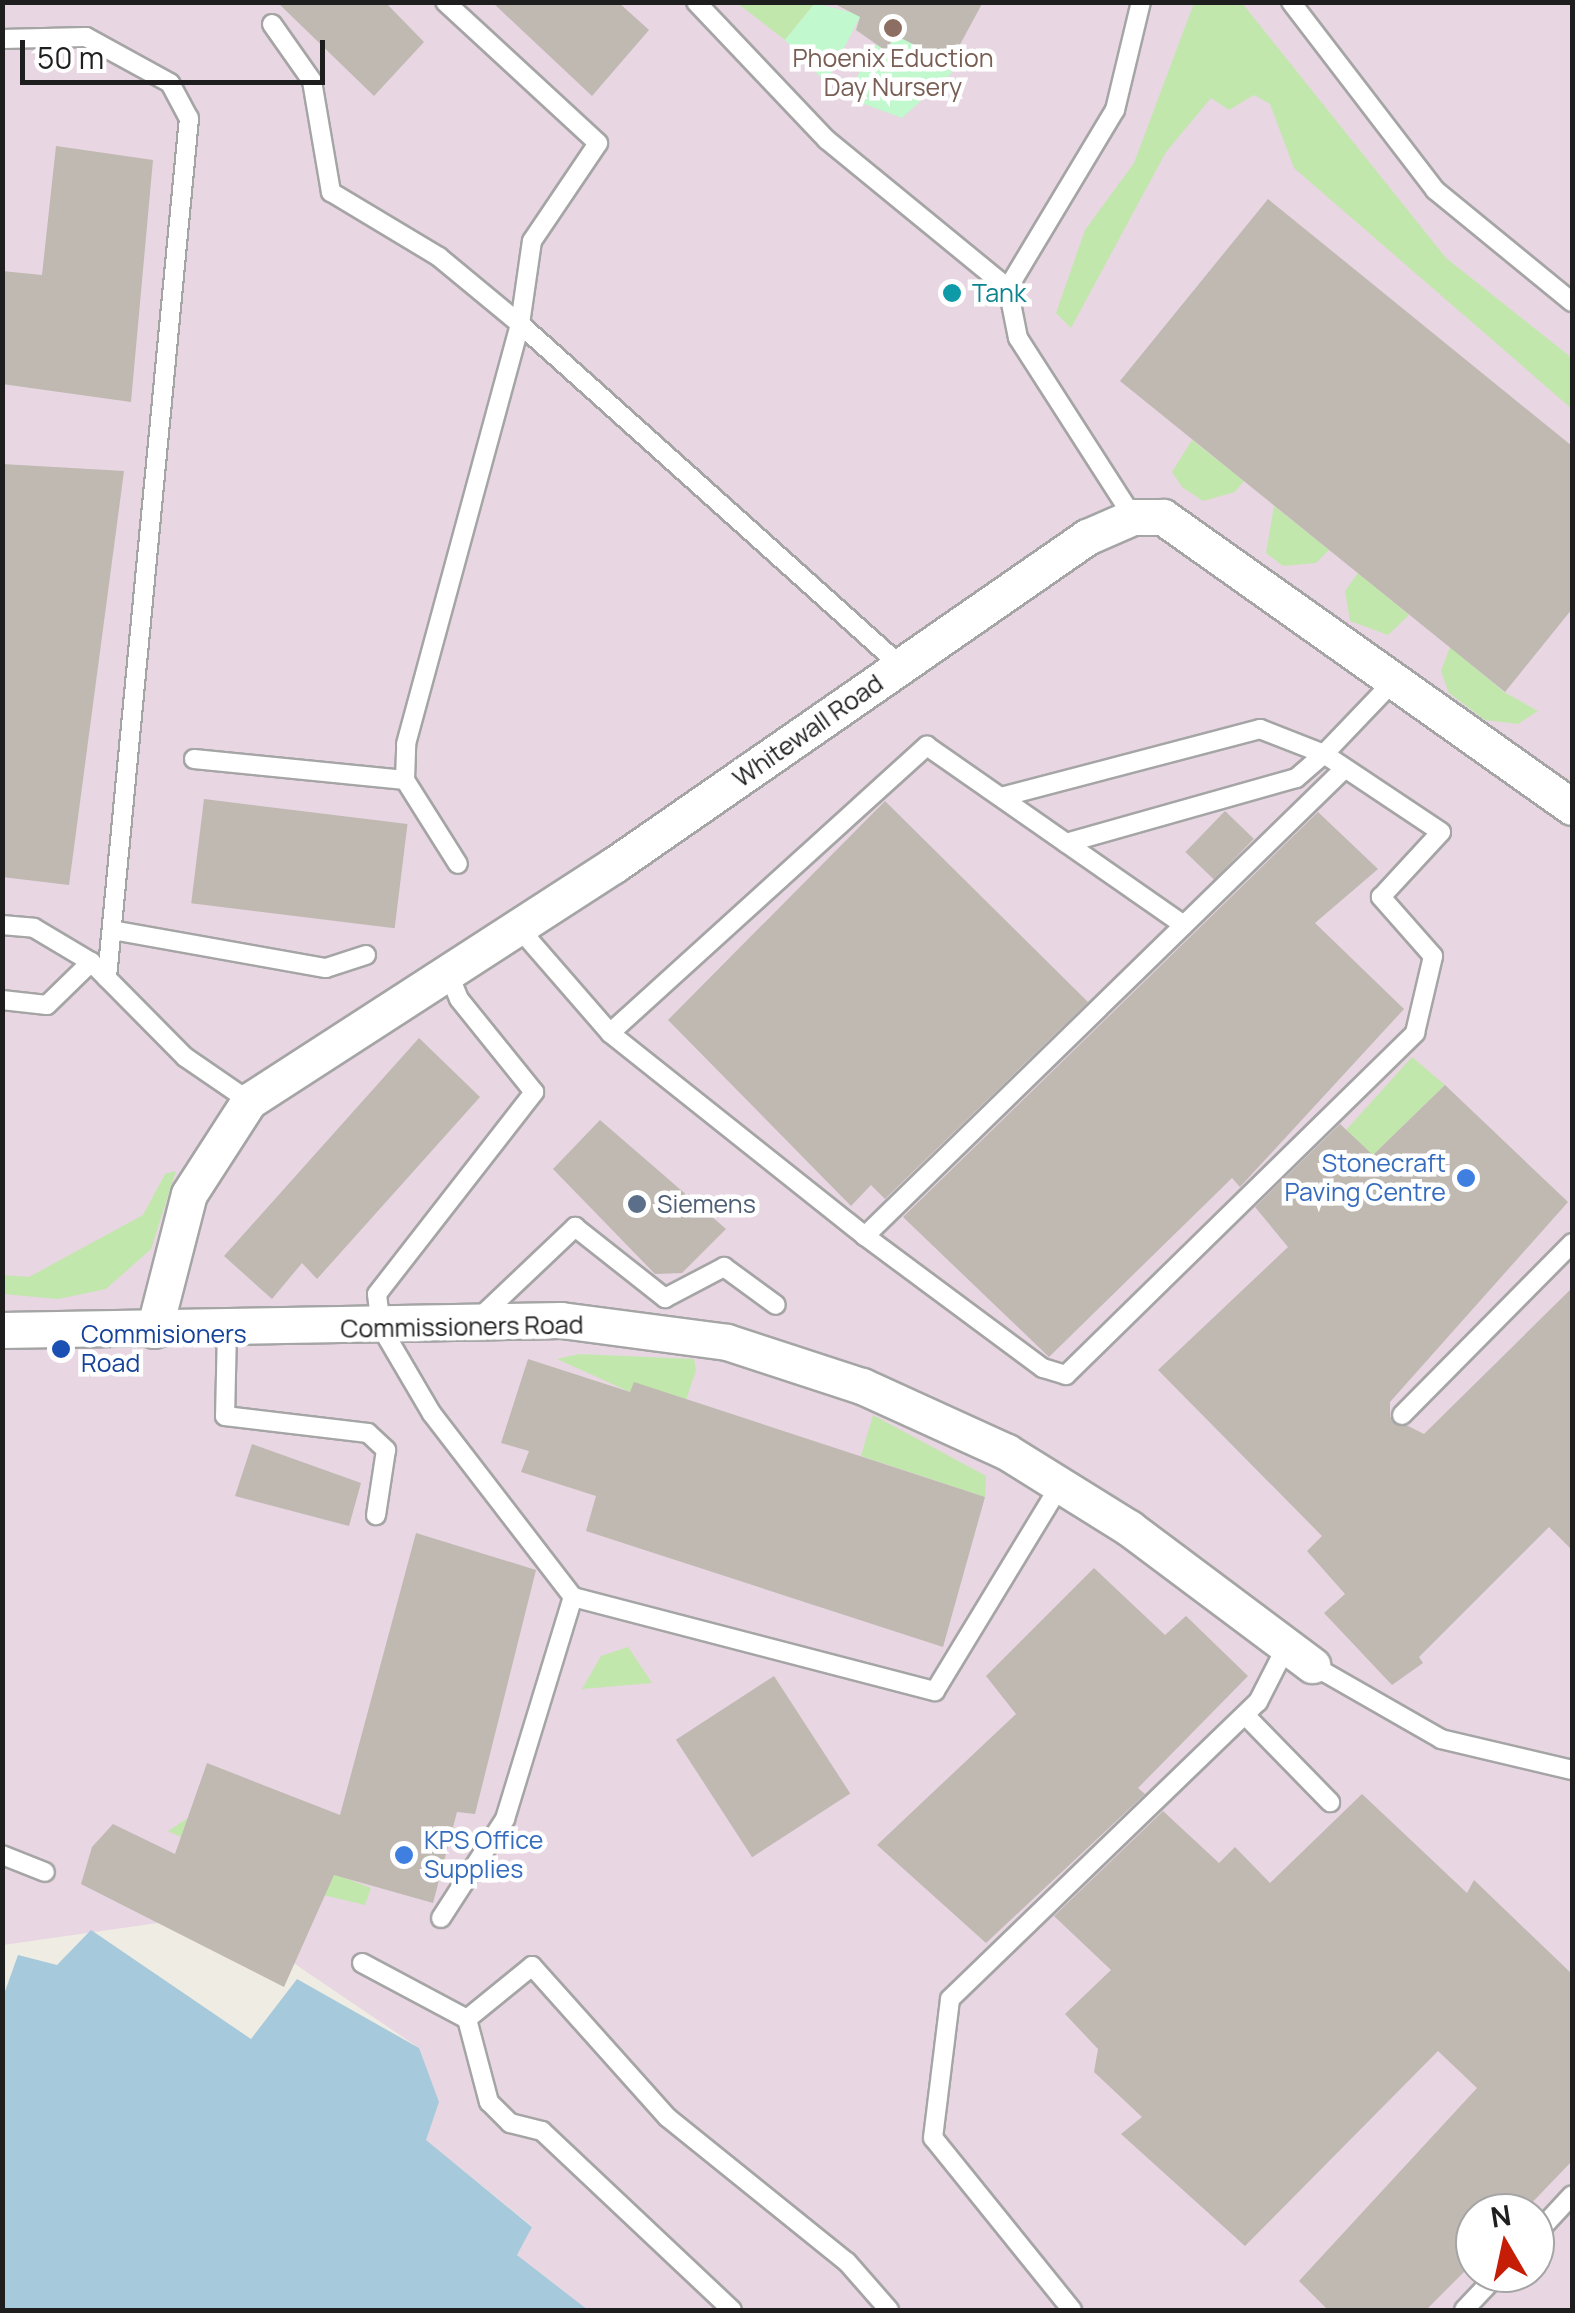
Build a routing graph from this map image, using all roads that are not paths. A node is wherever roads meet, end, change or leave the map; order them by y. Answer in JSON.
{"nodes":[{"id":1,"x":445,"y":2,"type":"edge"},
{"id":2,"x":696,"y":2,"type":"edge"},
{"id":3,"x":1141,"y":2,"type":"edge"},
{"id":4,"x":1291,"y":2,"type":"edge"},
{"id":5,"x":272,"y":24,"type":"dead end"},
{"id":6,"x":2,"y":39,"type":"edge"},
{"id":7,"x":1008,"y":288,"type":"junction"},
{"id":8,"x":1572,"y":302,"type":"edge"},
{"id":9,"x":520,"y":324,"type":"junction"},
{"id":10,"x":1133,"y":516,"type":"junction"},
{"id":11,"x":902,"y":667,"type":"junction"},
{"id":12,"x":1392,"y":684,"type":"junction"},
{"id":13,"x":1324,"y":754,"type":"junction"},
{"id":14,"x":194,"y":759,"type":"dead end"},
{"id":15,"x":1343,"y":770,"type":"junction"},
{"id":16,"x":405,"y":780,"type":"junction"},
{"id":17,"x":1001,"y":797,"type":"junction"},
{"id":18,"x":1570,"y":799,"type":"edge"},
{"id":19,"x":1066,"y":843,"type":"junction"},
{"id":20,"x":458,"y":864,"type":"dead end"},
{"id":21,"x":2,"y":925,"type":"edge"},
{"id":22,"x":1184,"y":925,"type":"junction"},
{"id":23,"x":517,"y":926,"type":"junction"},
{"id":24,"x":112,"y":930,"type":"junction"},
{"id":25,"x":366,"y":955,"type":"dead end"},
{"id":26,"x":92,"y":962,"type":"junction"},
{"id":27,"x":447,"y":969,"type":"junction"},
{"id":28,"x":107,"y":978,"type":"junction"},
{"id":29,"x":2,"y":1000,"type":"edge"},
{"id":30,"x":610,"y":1033,"type":"junction"},
{"id":31,"x":248,"y":1101,"type":"junction"},
{"id":32,"x":865,"y":1236,"type":"junction"},
{"id":33,"x":1572,"y":1243,"type":"edge"},
{"id":34,"x":776,"y":1305,"type":"dead end"},
{"id":35,"x":472,"y":1325,"type":"junction"},
{"id":36,"x":381,"y":1327,"type":"junction"},
{"id":37,"x":2,"y":1330,"type":"edge"},
{"id":38,"x":154,"y":1330,"type":"junction"},
{"id":39,"x":228,"y":1330,"type":"junction"},
{"id":40,"x":1402,"y":1415,"type":"dead end"},
{"id":41,"x":1061,"y":1484,"type":"junction"},
{"id":42,"x":376,"y":1515,"type":"dead end"},
{"id":43,"x":573,"y":1597,"type":"junction"},
{"id":44,"x":1299,"y":1656,"type":"junction"},
{"id":45,"x":1245,"y":1715,"type":"junction"},
{"id":46,"x":1572,"y":1770,"type":"edge"},
{"id":47,"x":1330,"y":1802,"type":"dead end"},
{"id":48,"x":2,"y":1856,"type":"edge"},
{"id":49,"x":45,"y":1872,"type":"dead end"},
{"id":50,"x":441,"y":1918,"type":"dead end"},
{"id":51,"x":362,"y":1963,"type":"dead end"},
{"id":52,"x":467,"y":2019,"type":"junction"},
{"id":53,"x":1572,"y":2195,"type":"edge"},
{"id":54,"x":1555,"y":2213,"type":"edge"},
{"id":55,"x":732,"y":2310,"type":"edge"},
{"id":56,"x":889,"y":2310,"type":"edge"},
{"id":57,"x":1072,"y":2310,"type":"edge"}],
"edges":[{"from":1,"to":9,"type":"lane"},
{"from":2,"to":7,"type":"lane"},
{"from":3,"to":7,"type":"lane"},
{"from":4,"to":8,"type":"lane"},
{"from":5,"to":9,"type":"lane"},
{"from":6,"to":24,"type":"lane"},
{"from":7,"to":10,"type":"lane"},
{"from":9,"to":11,"type":"lane"},
{"from":9,"to":16,"type":"lane"},
{"from":10,"to":11,"type":"street","name":"Whitewall Road"},
{"from":10,"to":12,"type":"street"},
{"from":11,"to":23,"type":"street","name":"Whitewall Road"},
{"from":12,"to":13,"type":"lane"},
{"from":12,"to":18,"type":"street"},
{"from":13,"to":15,"type":"lane"},
{"from":13,"to":17,"type":"lane"},
{"from":13,"to":19,"type":"lane"},
{"from":14,"to":16,"type":"lane"},
{"from":15,"to":22,"type":"lane"},
{"from":15,"to":32,"type":"lane"},
{"from":16,"to":20,"type":"lane"},
{"from":17,"to":19,"type":"lane"},
{"from":17,"to":30,"type":"lane"},
{"from":19,"to":22,"type":"lane"},
{"from":21,"to":26,"type":"lane"},
{"from":22,"to":32,"type":"lane"},
{"from":23,"to":27,"type":"street","name":"Whitewall Road"},
{"from":23,"to":30,"type":"lane"},
{"from":24,"to":25,"type":"lane"},
{"from":24,"to":28,"type":"lane"},
{"from":26,"to":28,"type":"lane"},
{"from":26,"to":29,"type":"lane"},
{"from":27,"to":31,"type":"street","name":"Whitewall Road"},
{"from":27,"to":36,"type":"lane"},
{"from":28,"to":31,"type":"lane"},
{"from":30,"to":32,"type":"lane"},
{"from":31,"to":38,"type":"street","name":"Whitewall Road"},
{"from":33,"to":40,"type":"lane"},
{"from":34,"to":35,"type":"lane"},
{"from":35,"to":36,"type":"street","name":"Commissioners Road"},
{"from":35,"to":41,"type":"street","name":"Commissioners Road"},
{"from":36,"to":39,"type":"street","name":"Commissioners Road"},
{"from":36,"to":43,"type":"lane"},
{"from":37,"to":38,"type":"street","name":"Commissioners Road"},
{"from":38,"to":39,"type":"street","name":"Commissioners Road"},
{"from":39,"to":42,"type":"lane"},
{"from":41,"to":43,"type":"lane"},
{"from":41,"to":44,"type":"street","name":"Commissioners Road"},
{"from":43,"to":50,"type":"lane"},
{"from":44,"to":45,"type":"lane"},
{"from":44,"to":46,"type":"lane"},
{"from":45,"to":47,"type":"lane"},
{"from":45,"to":57,"type":"lane"},
{"from":48,"to":49,"type":"lane"},
{"from":51,"to":52,"type":"lane"},
{"from":52,"to":55,"type":"lane"},
{"from":52,"to":56,"type":"lane"},
{"from":53,"to":54,"type":"lane"}]}
